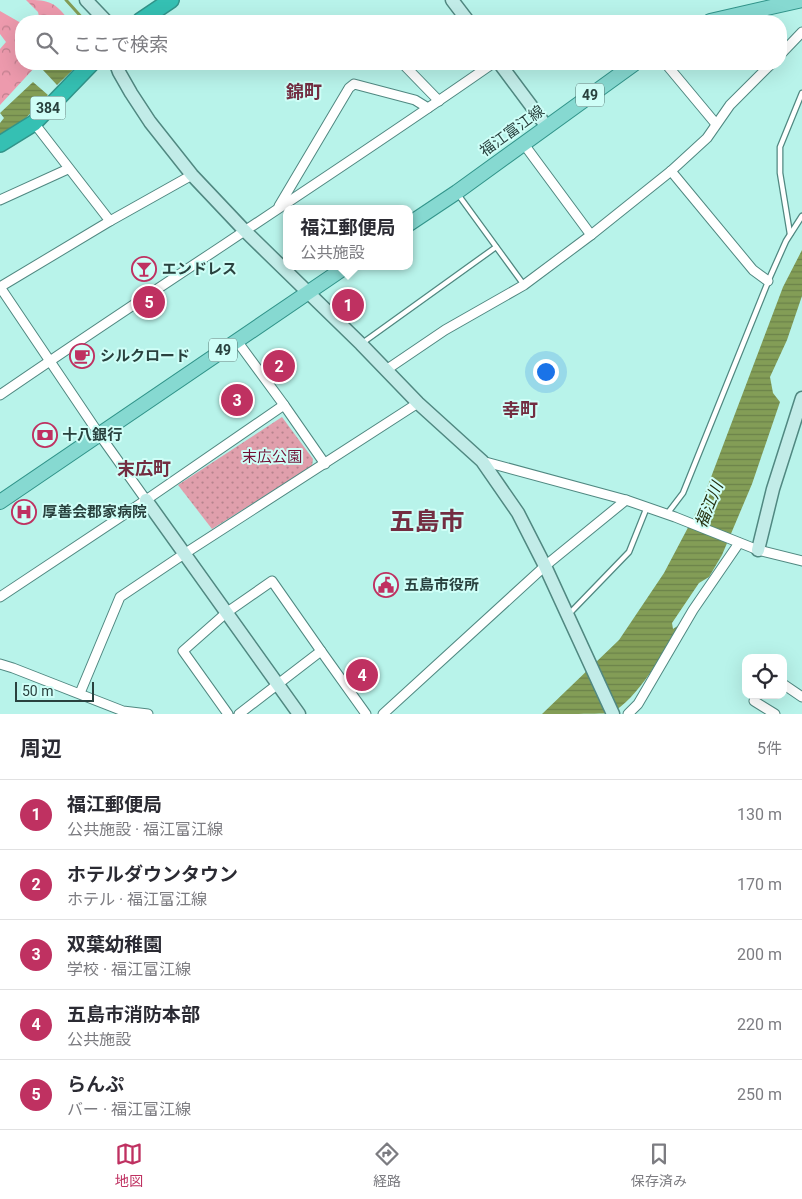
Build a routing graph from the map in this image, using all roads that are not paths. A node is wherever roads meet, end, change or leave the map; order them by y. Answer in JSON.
{"nodes":[{"id":1,"x":86,"y":0,"type":"edge"},
{"id":2,"x":171,"y":0,"type":"edge"},
{"id":3,"x":452,"y":0,"type":"edge"},
{"id":4,"x":802,"y":0,"type":"edge"},
{"id":5,"x":100,"y":15,"type":"edge"},
{"id":6,"x":149,"y":15,"type":"edge"},
{"id":7,"x":463,"y":15,"type":"edge"},
{"id":8,"x":736,"y":15,"type":"edge"},
{"id":9,"x":802,"y":32,"type":"edge"},
{"id":10,"x":787,"y":48,"type":"edge"},
{"id":11,"x":85,"y":70,"type":"edge"},
{"id":12,"x":118,"y":70,"type":"edge"},
{"id":13,"x":409,"y":70,"type":"edge"},
{"id":14,"x":483,"y":70,"type":"edge"},
{"id":15,"x":504,"y":70,"type":"edge"},
{"id":16,"x":626,"y":70,"type":"edge"},
{"id":17,"x":671,"y":70,"type":"edge"},
{"id":18,"x":765,"y":70,"type":"edge"},
{"id":19,"x":802,"y":93,"type":"edge"},
{"id":20,"x":439,"y":101,"type":"junction"},
{"id":21,"x":428,"y":108,"type":"junction"},
{"id":22,"x":34,"y":124,"type":"junction"},
{"id":23,"x":716,"y":124,"type":"junction"},
{"id":24,"x":547,"y":127,"type":"junction"},
{"id":25,"x":0,"y":144,"type":"edge"},
{"id":26,"x":523,"y":144,"type":"junction"},
{"id":27,"x":68,"y":169,"type":"junction"},
{"id":28,"x":670,"y":171,"type":"junction"},
{"id":29,"x":192,"y":175,"type":"junction"},
{"id":30,"x":456,"y":192,"type":"junction"},
{"id":31,"x":0,"y":200,"type":"edge"},
{"id":32,"x":278,"y":208,"type":"junction"},
{"id":33,"x":802,"y":216,"type":"edge"},
{"id":34,"x":110,"y":221,"type":"junction"},
{"id":35,"x":413,"y":221,"type":"edge"},
{"id":36,"x":244,"y":230,"type":"junction"},
{"id":37,"x":790,"y":234,"type":"junction"},
{"id":38,"x":591,"y":235,"type":"junction"},
{"id":39,"x":496,"y":247,"type":"junction"},
{"id":40,"x":283,"y":268,"type":"edge"},
{"id":41,"x":285,"y":270,"type":"edge"},
{"id":42,"x":341,"y":270,"type":"edge"},
{"id":43,"x":768,"y":281,"type":"junction"},
{"id":44,"x":524,"y":285,"type":"junction"},
{"id":45,"x":308,"y":293,"type":"junction"},
{"id":46,"x":236,"y":341,"type":"junction"},
{"id":47,"x":361,"y":344,"type":"junction"},
{"id":48,"x":50,"y":361,"type":"junction"},
{"id":49,"x":386,"y":370,"type":"junction"},
{"id":50,"x":0,"y":395,"type":"edge"},
{"id":51,"x":802,"y":398,"type":"edge"},
{"id":52,"x":418,"y":403,"type":"junction"},
{"id":53,"x":284,"y":405,"type":"junction"},
{"id":54,"x":99,"y":434,"type":"junction"},
{"id":55,"x":482,"y":461,"type":"junction"},
{"id":56,"x":325,"y":464,"type":"junction"},
{"id":57,"x":146,"y":500,"type":"junction"},
{"id":58,"x":626,"y":500,"type":"junction"},
{"id":59,"x":0,"y":502,"type":"edge"},
{"id":60,"x":646,"y":507,"type":"junction"},
{"id":61,"x":671,"y":515,"type":"junction"},
{"id":62,"x":738,"y":543,"type":"junction"},
{"id":63,"x":758,"y":550,"type":"junction"},
{"id":64,"x":184,"y":554,"type":"junction"},
{"id":65,"x":802,"y":561,"type":"edge"},
{"id":66,"x":545,"y":566,"type":"junction"},
{"id":67,"x":0,"y":596,"type":"edge"},
{"id":68,"x":226,"y":613,"type":"junction"},
{"id":69,"x":568,"y":615,"type":"junction"},
{"id":70,"x":321,"y":651,"type":"junction"},
{"id":71,"x":0,"y":664,"type":"edge"},
{"id":72,"x":278,"y":684,"type":"junction"},
{"id":73,"x":787,"y":687,"type":"edge"},
{"id":74,"x":80,"y":693,"type":"junction"},
{"id":75,"x":802,"y":697,"type":"edge"},
{"id":76,"x":754,"y":701,"type":"dead end"},
{"id":77,"x":148,"y":714,"type":"edge"},
{"id":78,"x":228,"y":714,"type":"edge"},
{"id":79,"x":239,"y":714,"type":"edge"},
{"id":80,"x":299,"y":714,"type":"edge"},
{"id":81,"x":366,"y":714,"type":"edge"},
{"id":82,"x":382,"y":714,"type":"edge"},
{"id":83,"x":613,"y":714,"type":"edge"},
{"id":84,"x":628,"y":714,"type":"edge"},
{"id":85,"x":775,"y":714,"type":"edge"}],
"edges":[{"from":1,"to":5,"type":"street"},
{"from":2,"to":6,"type":"highway"},
{"from":3,"to":7,"type":"street"},
{"from":4,"to":8,"type":"main road"},
{"from":9,"to":10,"type":"street"},
{"from":11,"to":22,"type":"highway","number":"384"},
{"from":12,"to":29,"type":"street"},
{"from":13,"to":20,"type":"street"},
{"from":14,"to":20,"type":"street"},
{"from":15,"to":24,"type":"street"},
{"from":16,"to":24,"type":"main road","name":"福江富江線","number":"49"},
{"from":17,"to":23,"type":"street"},
{"from":18,"to":23,"type":"street"},
{"from":19,"to":37,"type":"lane"},
{"from":20,"to":21,"type":"street"},
{"from":21,"to":32,"type":"street"},
{"from":21,"to":32,"type":"street"},
{"from":22,"to":25,"type":"highway","number":"384"},
{"from":22,"to":27,"type":"street"},
{"from":23,"to":28,"type":"street"},
{"from":24,"to":26,"type":"main road","name":"福江富江線","number":"49"},
{"from":26,"to":30,"type":"main road","name":"福江富江線","number":"49"},
{"from":26,"to":38,"type":"street"},
{"from":27,"to":31,"type":"street"},
{"from":27,"to":34,"type":"street"},
{"from":28,"to":38,"type":"street"},
{"from":28,"to":43,"type":"street"},
{"from":29,"to":34,"type":"street"},
{"from":29,"to":36,"type":"street"},
{"from":30,"to":35,"type":"main road","name":"福江富江線","number":"49"},
{"from":30,"to":39,"type":"lane"},
{"from":32,"to":36,"type":"street"},
{"from":33,"to":37,"type":"lane"},
{"from":34,"to":48,"type":"street"},
{"from":36,"to":40,"type":"street"},
{"from":36,"to":48,"type":"street"},
{"from":37,"to":43,"type":"lane"},
{"from":38,"to":44,"type":"street"},
{"from":39,"to":44,"type":"lane"},
{"from":39,"to":47,"type":"lane"},
{"from":41,"to":45,"type":"street"},
{"from":42,"to":45,"type":"main road","number":"49"},
{"from":43,"to":61,"type":"lane"},
{"from":44,"to":49,"type":"street"},
{"from":45,"to":46,"type":"main road","number":"49"},
{"from":45,"to":47,"type":"street"},
{"from":46,"to":53,"type":"street"},
{"from":46,"to":54,"type":"main road","number":"49"},
{"from":47,"to":49,"type":"street"},
{"from":48,"to":50,"type":"street"},
{"from":48,"to":54,"type":"street"},
{"from":49,"to":52,"type":"street"},
{"from":51,"to":63,"type":"street"},
{"from":52,"to":55,"type":"street"},
{"from":52,"to":56,"type":"street"},
{"from":53,"to":56,"type":"street"},
{"from":53,"to":57,"type":"street"},
{"from":54,"to":57,"type":"street"},
{"from":54,"to":59,"type":"main road","number":"49"},
{"from":55,"to":58,"type":"street"},
{"from":55,"to":66,"type":"street"},
{"from":56,"to":64,"type":"street"},
{"from":57,"to":64,"type":"street"},
{"from":57,"to":67,"type":"street"},
{"from":58,"to":60,"type":"street"},
{"from":58,"to":66,"type":"street"},
{"from":60,"to":61,"type":"street"},
{"from":60,"to":69,"type":"lane"},
{"from":61,"to":62,"type":"street"},
{"from":62,"to":63,"type":"street"},
{"from":62,"to":84,"type":"street"},
{"from":63,"to":65,"type":"street"},
{"from":64,"to":68,"type":"street"},
{"from":64,"to":74,"type":"street"},
{"from":66,"to":69,"type":"street"},
{"from":66,"to":82,"type":"street"},
{"from":68,"to":70,"type":"street"},
{"from":68,"to":72,"type":"street"},
{"from":68,"to":78,"type":"street"},
{"from":69,"to":83,"type":"street"},
{"from":70,"to":72,"type":"street"},
{"from":70,"to":81,"type":"street"},
{"from":71,"to":74,"type":"street"},
{"from":72,"to":79,"type":"street"},
{"from":72,"to":80,"type":"street"},
{"from":73,"to":75,"type":"street"},
{"from":74,"to":77,"type":"street"},
{"from":76,"to":85,"type":"street"}]}
